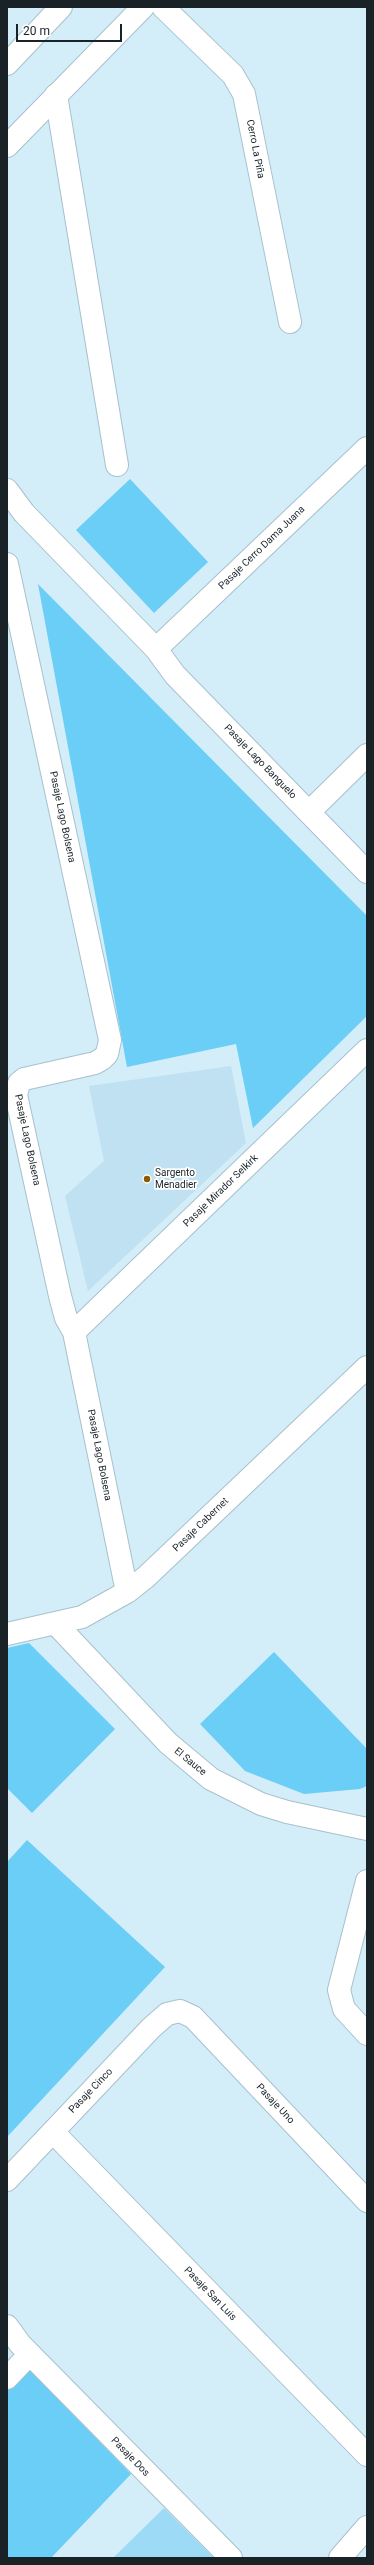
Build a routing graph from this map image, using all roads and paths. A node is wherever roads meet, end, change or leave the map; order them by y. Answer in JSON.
{"nodes":[{"id":1,"x":143,"y":7,"type":"edge"},
{"id":2,"x":162,"y":7,"type":"edge"},
{"id":3,"x":57,"y":8,"type":"edge"},
{"id":4,"x":7,"y":64,"type":"edge"},
{"id":5,"x":56,"y":95,"type":"junction"},
{"id":6,"x":7,"y":146,"type":"edge"},
{"id":7,"x":290,"y":322,"type":"dead end"},
{"id":8,"x":367,"y":448,"type":"edge"},
{"id":9,"x":117,"y":465,"type":"dead end"},
{"id":10,"x":7,"y":490,"type":"edge"},
{"id":11,"x":7,"y":564,"type":"edge"},
{"id":12,"x":156,"y":649,"type":"junction"},
{"id":13,"x":367,"y":755,"type":"edge"},
{"id":14,"x":309,"y":812,"type":"junction"},
{"id":15,"x":367,"y":872,"type":"edge"},
{"id":16,"x":367,"y":1050,"type":"edge"},
{"id":17,"x":74,"y":1332,"type":"junction"},
{"id":18,"x":367,"y":1367,"type":"edge"},
{"id":19,"x":127,"y":1592,"type":"junction"},
{"id":20,"x":56,"y":1624,"type":"junction"},
{"id":21,"x":7,"y":1634,"type":"edge"},
{"id":22,"x":367,"y":1830,"type":"edge"},
{"id":23,"x":367,"y":1881,"type":"edge"},
{"id":24,"x":180,"y":2010,"type":"joint"},
{"id":25,"x":367,"y":2034,"type":"edge"},
{"id":26,"x":52,"y":2132,"type":"junction"},
{"id":27,"x":7,"y":2180,"type":"edge"},
{"id":28,"x":367,"y":2201,"type":"edge"},
{"id":29,"x":7,"y":2326,"type":"edge"},
{"id":30,"x":30,"y":2354,"type":"junction"},
{"id":31,"x":7,"y":2378,"type":"edge"},
{"id":32,"x":367,"y":2455,"type":"edge"},
{"id":33,"x":367,"y":2526,"type":"edge"},
{"id":34,"x":231,"y":2558,"type":"edge"},
{"id":35,"x":340,"y":2558,"type":"edge"}],
"edges":[{"from":1,"to":5,"type":"street"},
{"from":2,"to":7,"type":"street","name":"Cerro La Piña"},
{"from":3,"to":4,"type":"street"},
{"from":5,"to":6,"type":"street"},
{"from":5,"to":9,"type":"street"},
{"from":8,"to":12,"type":"street","name":"Pasaje Cerro Dama Juana"},
{"from":10,"to":12,"type":"street"},
{"from":11,"to":17,"type":"street","name":"Pasaje Lago Bolsena"},
{"from":12,"to":14,"type":"street","name":"Pasaje Lago Banguelo"},
{"from":13,"to":14,"type":"street"},
{"from":14,"to":15,"type":"street","name":"Pasaje Lago Banguelo"},
{"from":16,"to":17,"type":"street","name":"Pasaje Mirador Selkirk"},
{"from":17,"to":19,"type":"street","name":"Pasaje Lago Bolsena"},
{"from":18,"to":19,"type":"street","name":"Pasaje Cabernet"},
{"from":19,"to":20,"type":"street","name":"Pasaje Cabernet"},
{"from":20,"to":21,"type":"street","name":"Pasaje Cabernet"},
{"from":20,"to":22,"type":"street","name":"El Sauce"},
{"from":23,"to":25,"type":"street"},
{"from":24,"to":26,"type":"street","name":"Pasaje Cinco"},
{"from":24,"to":28,"type":"street","name":"Pasaje Uno"},
{"from":26,"to":27,"type":"street","name":"Pasaje Cinco"},
{"from":26,"to":32,"type":"street","name":"Pasaje San Luis"},
{"from":29,"to":30,"type":"street"},
{"from":30,"to":31,"type":"street"},
{"from":30,"to":34,"type":"street","name":"Pasaje Dos"},
{"from":33,"to":35,"type":"street"}]}
